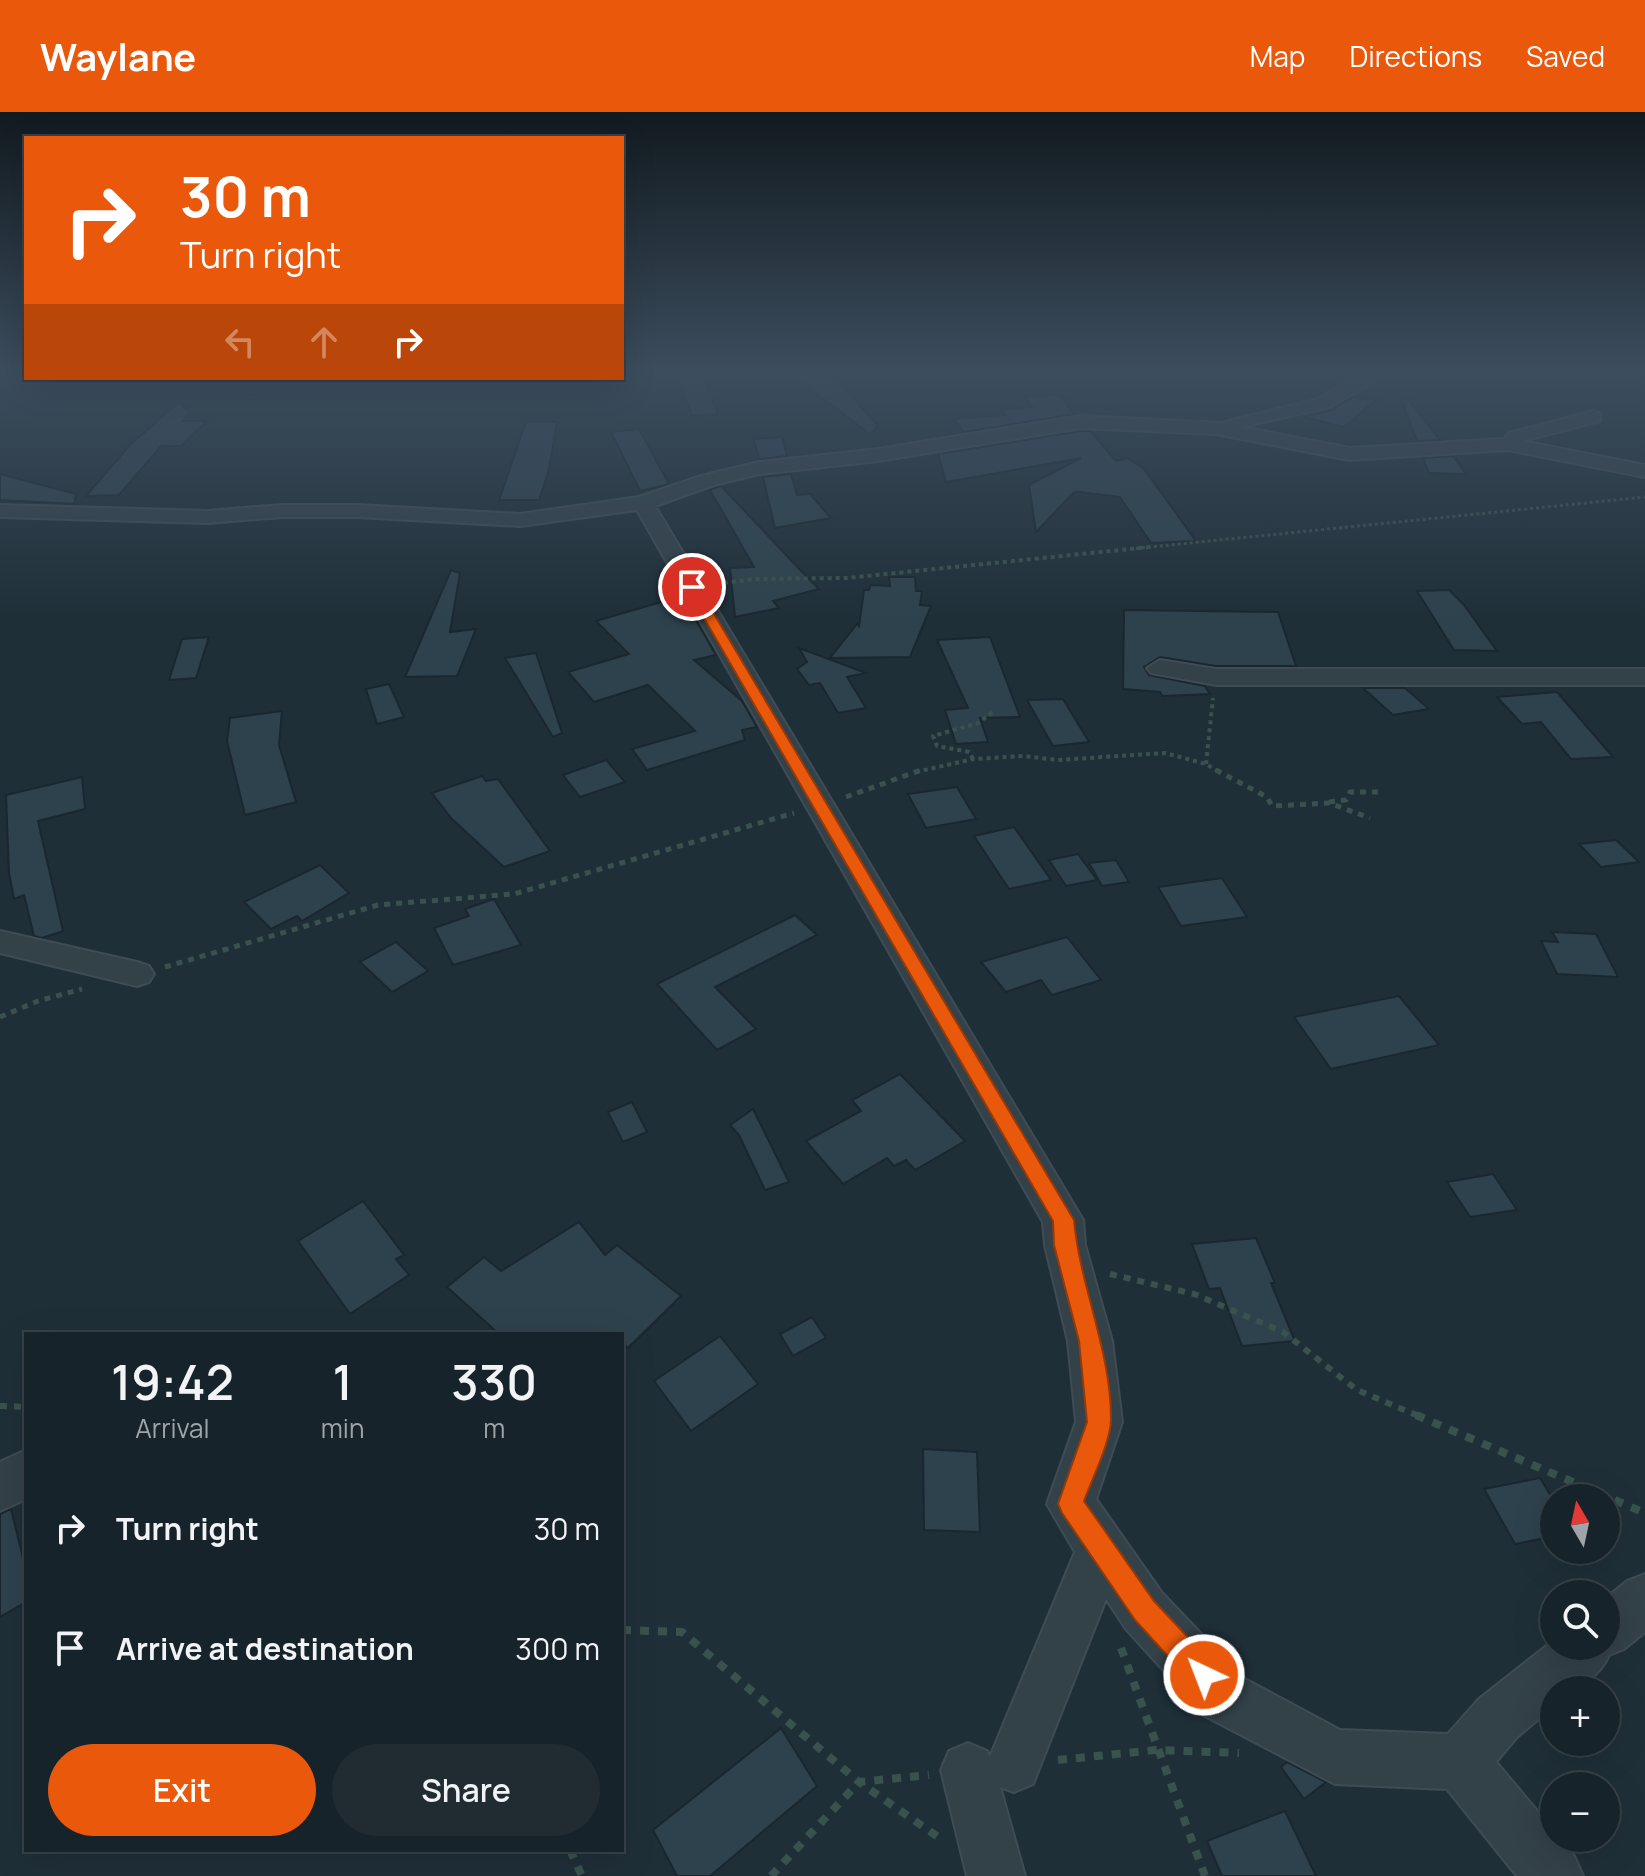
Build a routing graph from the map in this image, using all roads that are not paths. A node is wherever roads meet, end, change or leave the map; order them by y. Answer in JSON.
{"nodes":[{"id":1,"x":875,"y":455,"type":"edge"},
{"id":2,"x":1565,"y":455,"type":"edge"},
{"id":3,"x":1645,"y":471,"type":"edge"},
{"id":4,"x":0,"y":511,"type":"edge"},
{"id":5,"x":650,"y":514,"type":"junction"},
{"id":6,"x":1160,"y":668,"type":"dead end"},
{"id":7,"x":1645,"y":677,"type":"edge"},
{"id":8,"x":0,"y":942,"type":"edge"},
{"id":9,"x":137,"y":974,"type":"road end"},
{"id":10,"x":24,"y":1474,"type":"edge"},
{"id":11,"x":0,"y":1487,"type":"edge"},
{"id":12,"x":1093,"y":1569,"type":"dead end"},
{"id":13,"x":1645,"y":1599,"type":"edge"},
{"id":14,"x":1620,"y":1620,"type":"edge"},
{"id":15,"x":1570,"y":1660,"type":"edge"},
{"id":16,"x":1460,"y":1762,"type":"junction"},
{"id":17,"x":996,"y":1876,"type":"edge"},
{"id":18,"x":1554,"y":1876,"type":"edge"}],
"edges":[{"from":1,"to":5,"type":"street"},
{"from":2,"to":3,"type":"street"},
{"from":4,"to":5,"type":"street"},
{"from":5,"to":16,"type":"street"},
{"from":6,"to":7,"type":"street"},
{"from":8,"to":9,"type":"street"},
{"from":10,"to":11,"type":"street"},
{"from":12,"to":17,"type":"street"},
{"from":13,"to":14,"type":"street"},
{"from":15,"to":16,"type":"street"},
{"from":16,"to":18,"type":"street"}]}
